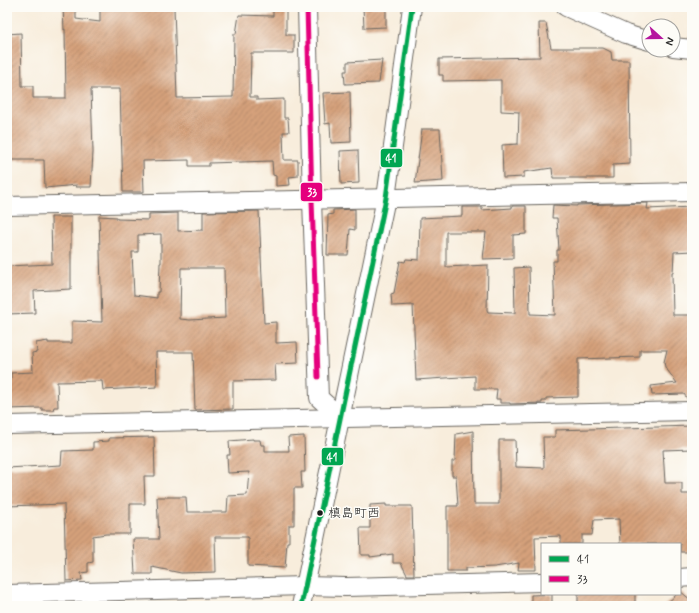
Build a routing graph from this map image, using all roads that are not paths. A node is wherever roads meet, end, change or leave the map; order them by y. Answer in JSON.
{"nodes":[{"id":1,"x":307,"y":7,"type":"edge"},
{"id":2,"x":412,"y":7,"type":"edge"},
{"id":3,"x":566,"y":7,"type":"edge"},
{"id":4,"x":641,"y":39,"type":"edge"},
{"id":5,"x":681,"y":48,"type":"edge"},
{"id":6,"x":692,"y":49,"type":"edge"},
{"id":7,"x":692,"y":192,"type":"edge"},
{"id":8,"x":386,"y":198,"type":"junction"},
{"id":9,"x":312,"y":200,"type":"junction"},
{"id":10,"x":7,"y":206,"type":"edge"},
{"id":11,"x":692,"y":411,"type":"edge"},
{"id":12,"x":341,"y":418,"type":"junction"},
{"id":13,"x":7,"y":425,"type":"edge"},
{"id":14,"x":681,"y":578,"type":"edge"},
{"id":15,"x":692,"y":578,"type":"edge"},
{"id":16,"x":541,"y":582,"type":"edge"},
{"id":17,"x":305,"y":586,"type":"junction"},
{"id":18,"x":7,"y":594,"type":"edge"},
{"id":19,"x":301,"y":606,"type":"edge"}],
"edges":[{"from":1,"to":9,"type":"street"},
{"from":2,"to":8,"type":"street"},
{"from":3,"to":4,"type":"street"},
{"from":5,"to":6,"type":"street"},
{"from":7,"to":8,"type":"street"},
{"from":8,"to":9,"type":"street"},
{"from":8,"to":12,"type":"street"},
{"from":9,"to":10,"type":"street"},
{"from":9,"to":12,"type":"street"},
{"from":11,"to":12,"type":"street"},
{"from":12,"to":13,"type":"street"},
{"from":12,"to":17,"type":"street"},
{"from":14,"to":15,"type":"street"},
{"from":16,"to":17,"type":"street"},
{"from":17,"to":18,"type":"street"},
{"from":17,"to":19,"type":"street"}]}
